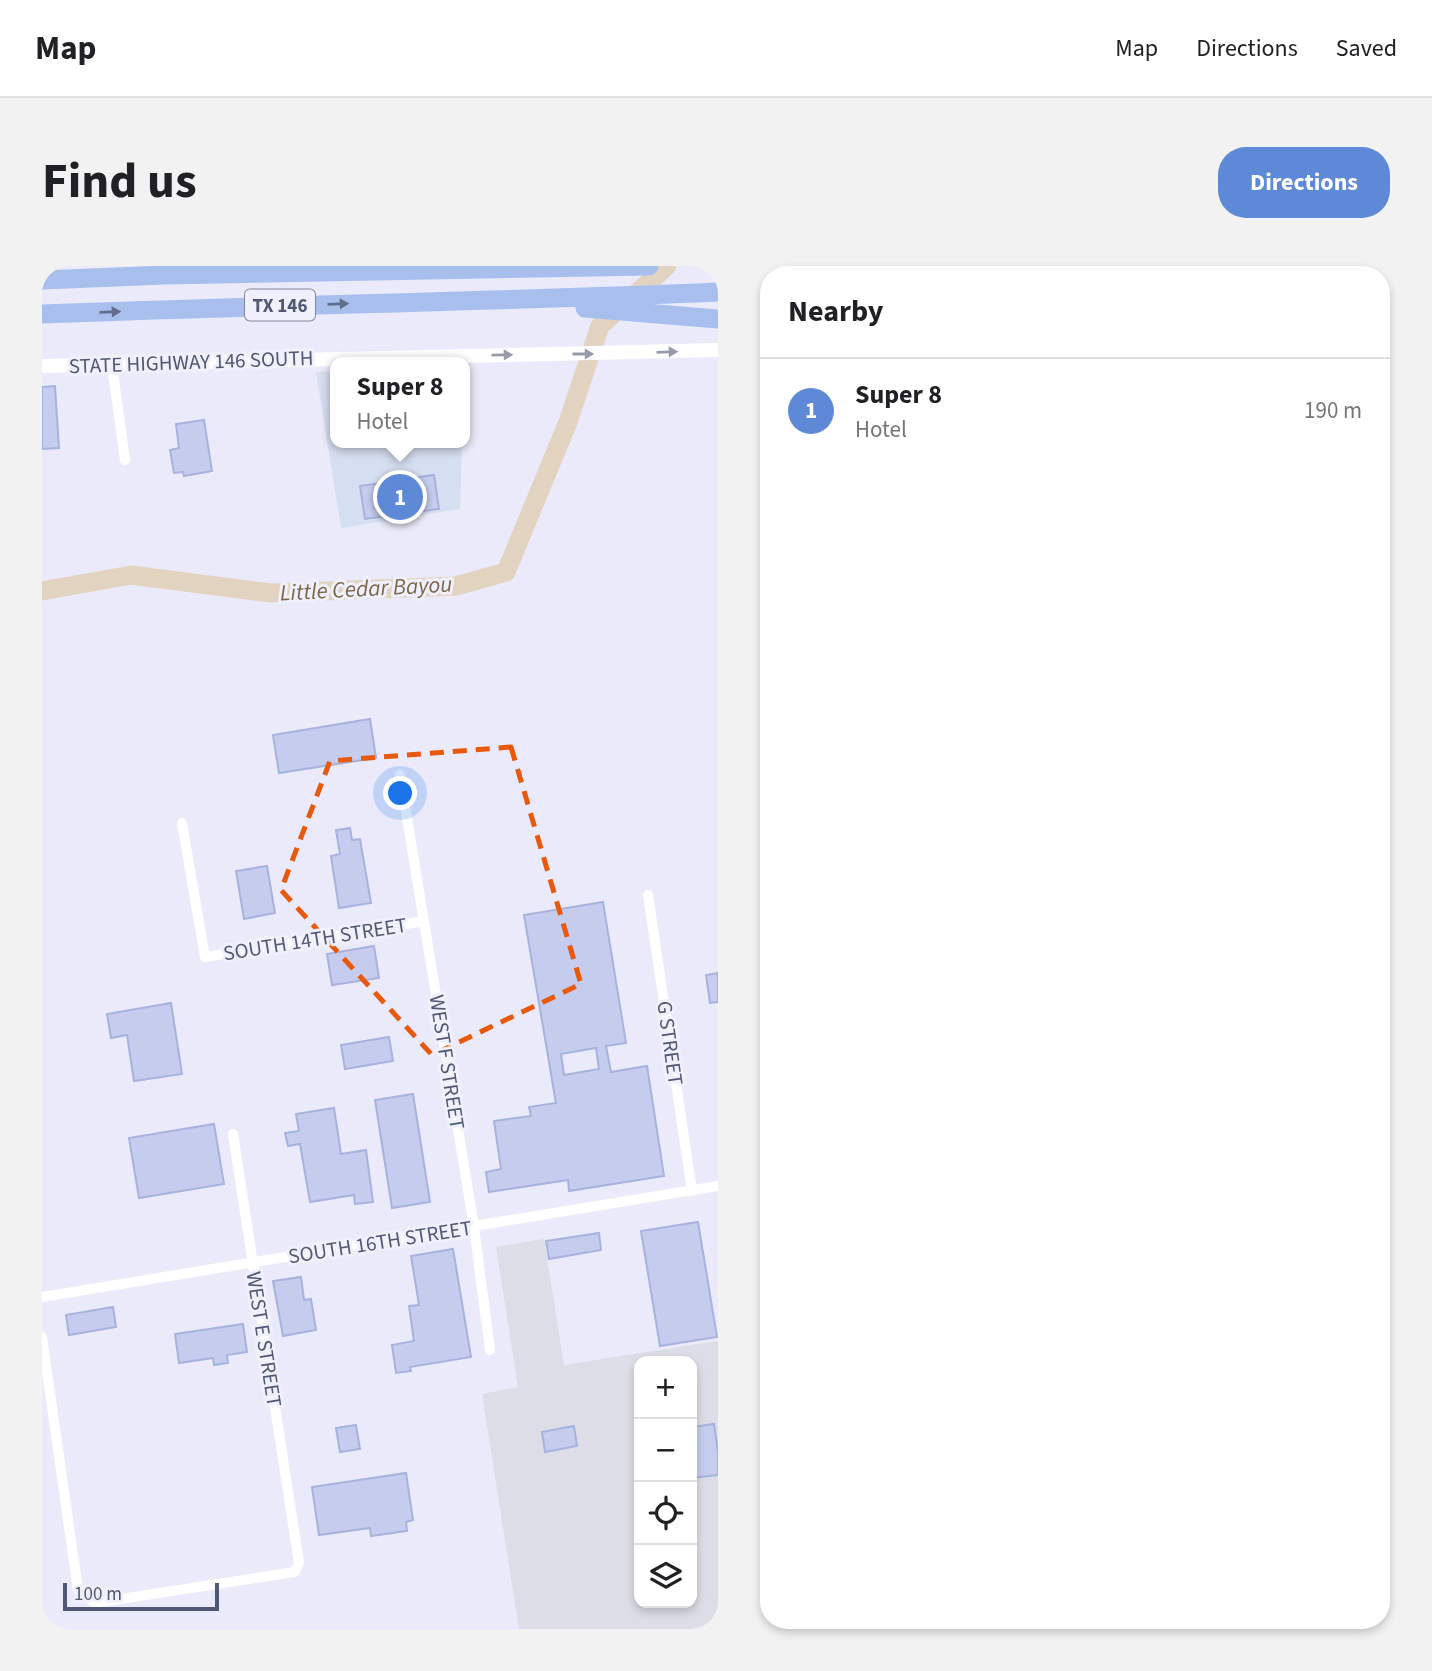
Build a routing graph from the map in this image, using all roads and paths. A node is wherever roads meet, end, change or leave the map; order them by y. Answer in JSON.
{"nodes":[{"id":1,"x":301,"y":266,"type":"edge"},
{"id":2,"x":649,"y":266,"type":"edge"},
{"id":3,"x":620,"y":267,"type":"edge"},
{"id":4,"x":165,"y":275,"type":"junction"},
{"id":5,"x":42,"y":280,"type":"edge"},
{"id":6,"x":718,"y":292,"type":"edge"},
{"id":7,"x":585,"y":302,"type":"junction"},
{"id":8,"x":42,"y":314,"type":"edge"},
{"id":9,"x":718,"y":319,"type":"edge"},
{"id":10,"x":718,"y":350,"type":"edge"},
{"id":11,"x":429,"y":357,"type":"edge"},
{"id":12,"x":330,"y":359,"type":"edge"},
{"id":13,"x":111,"y":365,"type":"junction"},
{"id":14,"x":42,"y":366,"type":"edge"},
{"id":15,"x":125,"y":460,"type":"dead end"},
{"id":16,"x":400,"y":775,"type":"dead end"},
{"id":17,"x":182,"y":823,"type":"dead end"},
{"id":18,"x":648,"y":895,"type":"dead end"},
{"id":19,"x":425,"y":920,"type":"junction"},
{"id":20,"x":233,"y":1134,"type":"dead end"},
{"id":21,"x":718,"y":1186,"type":"edge"},
{"id":22,"x":692,"y":1191,"type":"junction"},
{"id":23,"x":474,"y":1227,"type":"junction"},
{"id":24,"x":252,"y":1262,"type":"junction"},
{"id":25,"x":42,"y":1297,"type":"edge"},
{"id":26,"x":42,"y":1337,"type":"edge"},
{"id":27,"x":490,"y":1350,"type":"dead end"}],
"edges":[{"from":1,"to":4,"type":"highway"},
{"from":2,"to":3,"type":"highway","number":"TX 146"},
{"from":3,"to":4,"type":"highway","number":"TX 146"},
{"from":4,"to":5,"type":"highway","number":"TX 146"},
{"from":6,"to":7,"type":"highway"},
{"from":8,"to":7,"type":"highway","number":"TX 146","one_way":true},
{"from":7,"to":9,"type":"highway"},
{"from":11,"to":10,"type":"main road","name":"STATE HIGHWAY 146 SOUTH","one_way":true},
{"from":13,"to":12,"type":"main road","name":"STATE HIGHWAY 146 SOUTH","one_way":true},
{"from":13,"to":14,"type":"main road","name":"STATE HIGHWAY 146 SOUTH"},
{"from":13,"to":15,"type":"street"},
{"from":16,"to":19,"type":"street","name":"WEST F STREET"},
{"from":17,"to":19,"type":"street","name":"SOUTH 14TH STREET"},
{"from":18,"to":22,"type":"street","name":"G STREET"},
{"from":19,"to":23,"type":"street","name":"WEST F STREET"},
{"from":20,"to":24,"type":"street","name":"WEST E STREET"},
{"from":21,"to":22,"type":"street","name":"SOUTH 16TH STREET"},
{"from":22,"to":23,"type":"street","name":"SOUTH 16TH STREET"},
{"from":23,"to":24,"type":"street","name":"SOUTH 16TH STREET"},
{"from":23,"to":27,"type":"street","name":"WEST F STREET"},
{"from":24,"to":25,"type":"street","name":"SOUTH 16TH STREET"},
{"from":24,"to":26,"type":"street","name":"WEST E STREET"}]}
